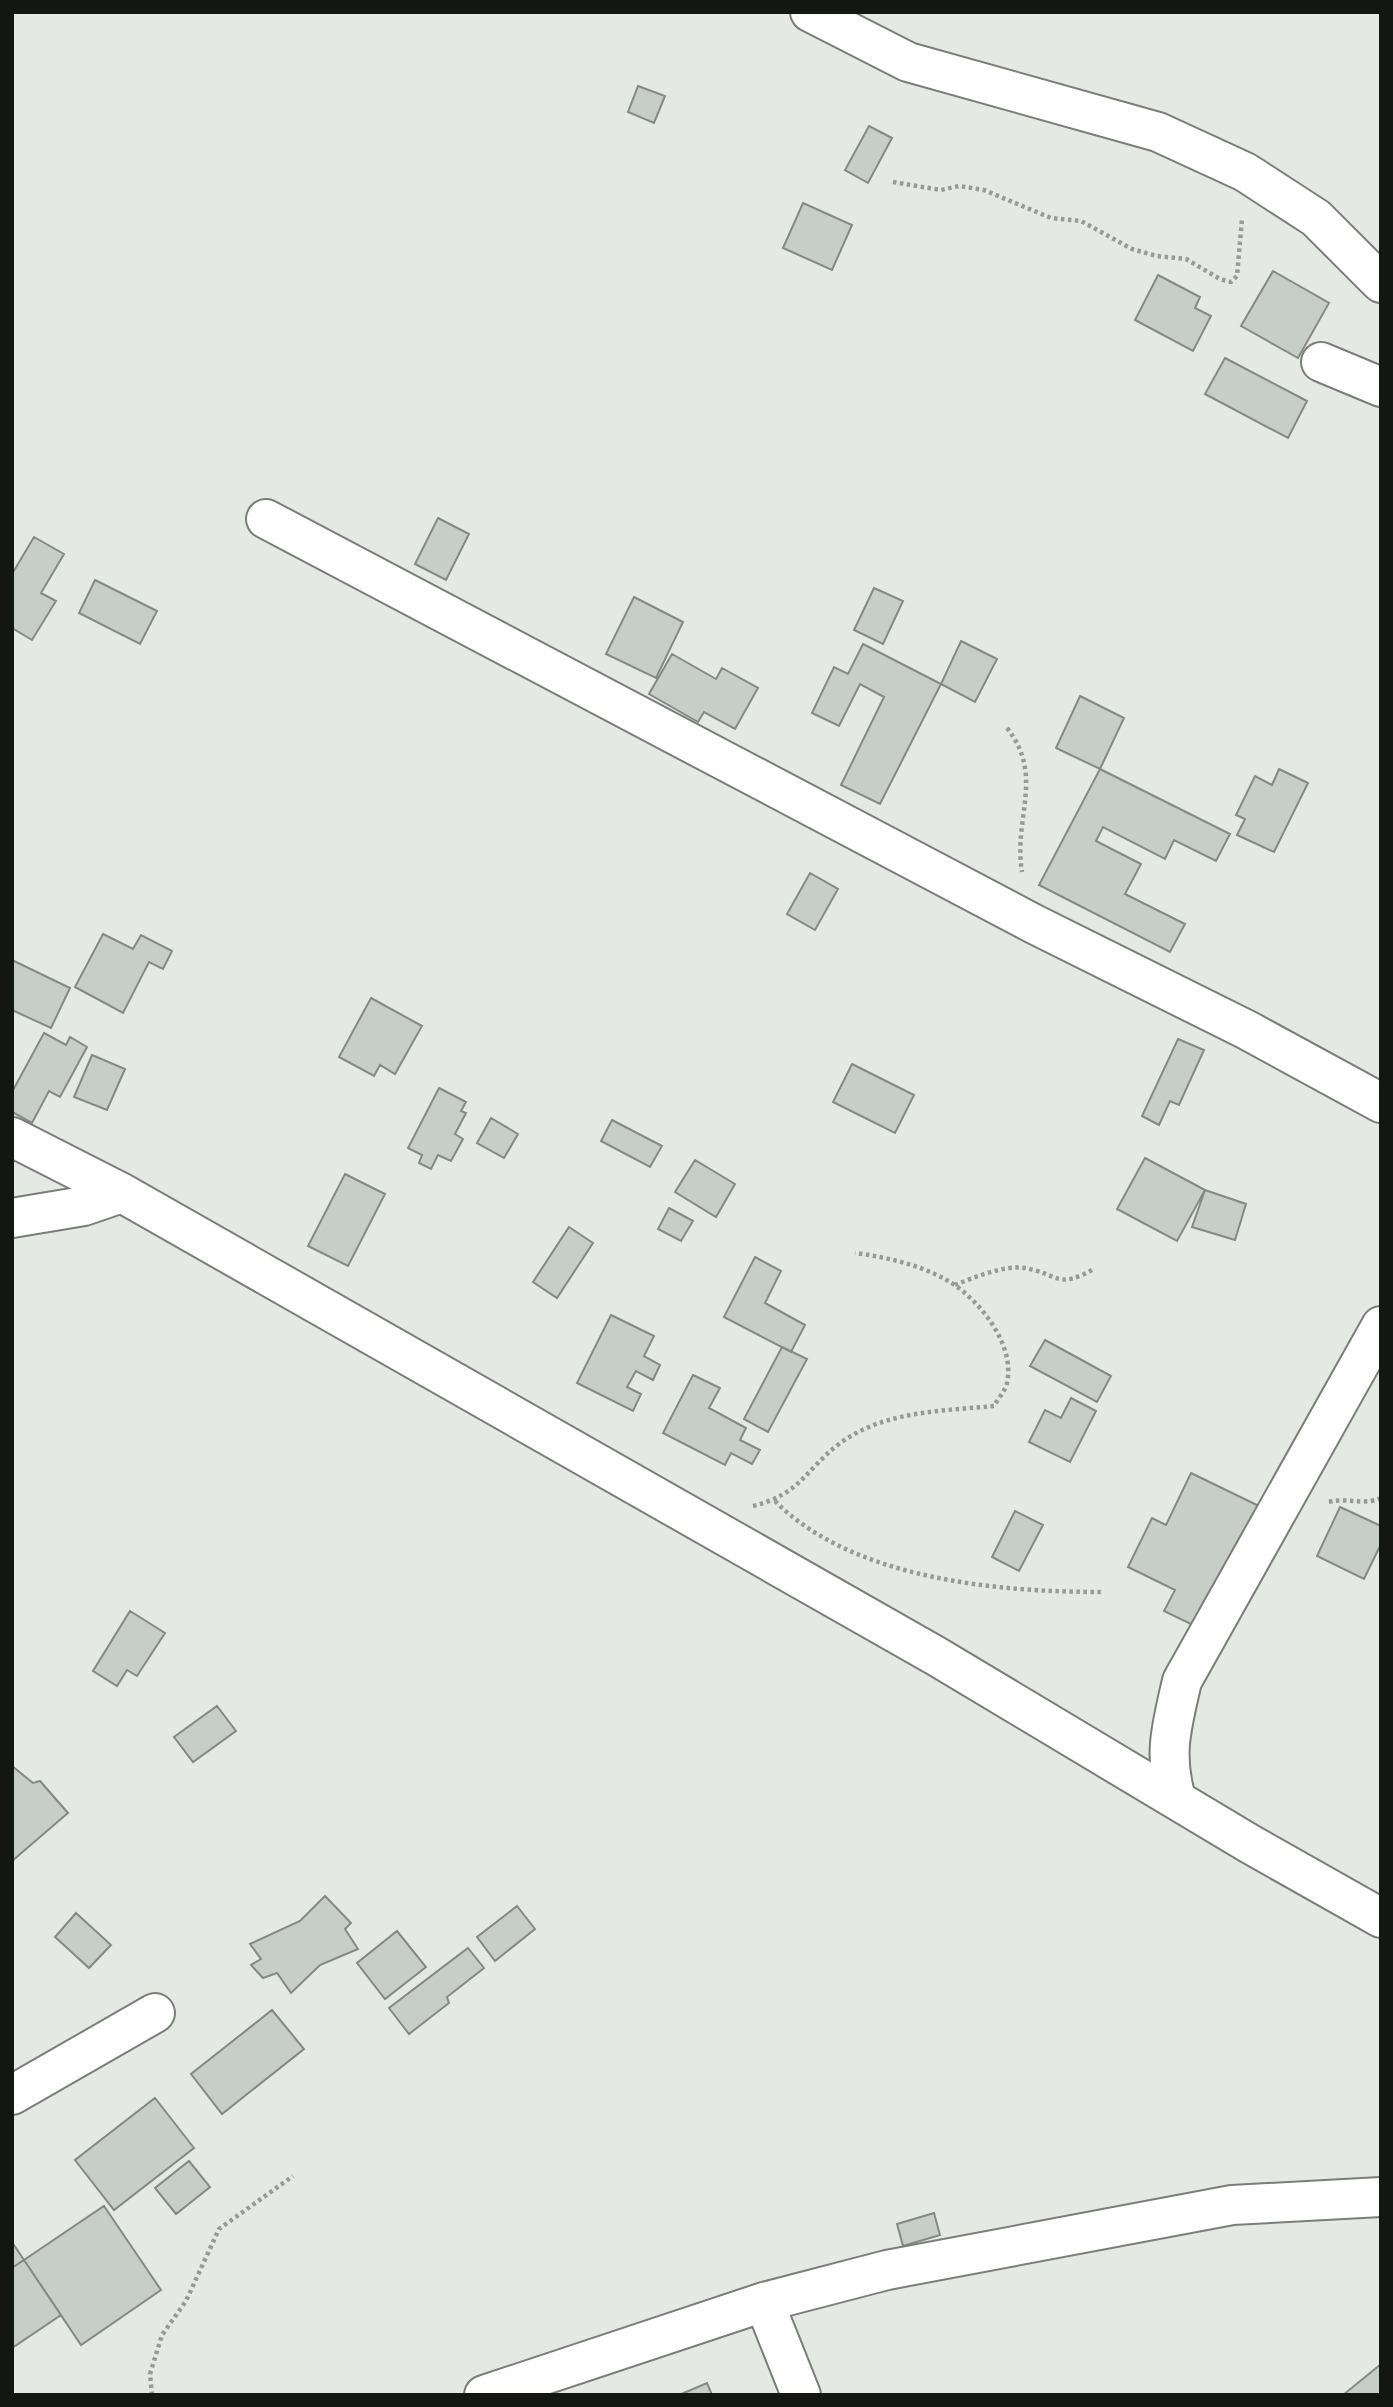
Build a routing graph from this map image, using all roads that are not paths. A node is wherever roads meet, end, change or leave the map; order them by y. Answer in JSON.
{"nodes":[{"id":1,"x":810,"y":12,"type":"edge"},
{"id":2,"x":1381,"y":283,"type":"edge"},
{"id":3,"x":1321,"y":362,"type":"dead end"},
{"id":4,"x":1381,"y":387,"type":"edge"},
{"id":5,"x":266,"y":519,"type":"dead end"},
{"id":6,"x":1381,"y":1103,"type":"edge"},
{"id":7,"x":12,"y":1138,"type":"edge"},
{"id":8,"x":122,"y":1193,"type":"junction"},
{"id":9,"x":12,"y":1218,"type":"edge"},
{"id":10,"x":1381,"y":1326,"type":"edge"},
{"id":11,"x":1176,"y":1798,"type":"junction"},
{"id":12,"x":1381,"y":1918,"type":"edge"},
{"id":13,"x":155,"y":2013,"type":"dead end"},
{"id":14,"x":12,"y":2095,"type":"edge"},
{"id":15,"x":1381,"y":2197,"type":"edge"},
{"id":16,"x":764,"y":2302,"type":"junction"},
{"id":17,"x":484,"y":2395,"type":"edge"},
{"id":18,"x":801,"y":2395,"type":"edge"}],
"edges":[{"from":1,"to":2,"type":"street"},
{"from":3,"to":4,"type":"street"},
{"from":5,"to":6,"type":"street"},
{"from":7,"to":8,"type":"street"},
{"from":8,"to":9,"type":"street"},
{"from":8,"to":11,"type":"street"},
{"from":10,"to":11,"type":"street"},
{"from":11,"to":12,"type":"street"},
{"from":13,"to":14,"type":"street"},
{"from":15,"to":16,"type":"street"},
{"from":16,"to":17,"type":"street"},
{"from":16,"to":18,"type":"street"}]}
